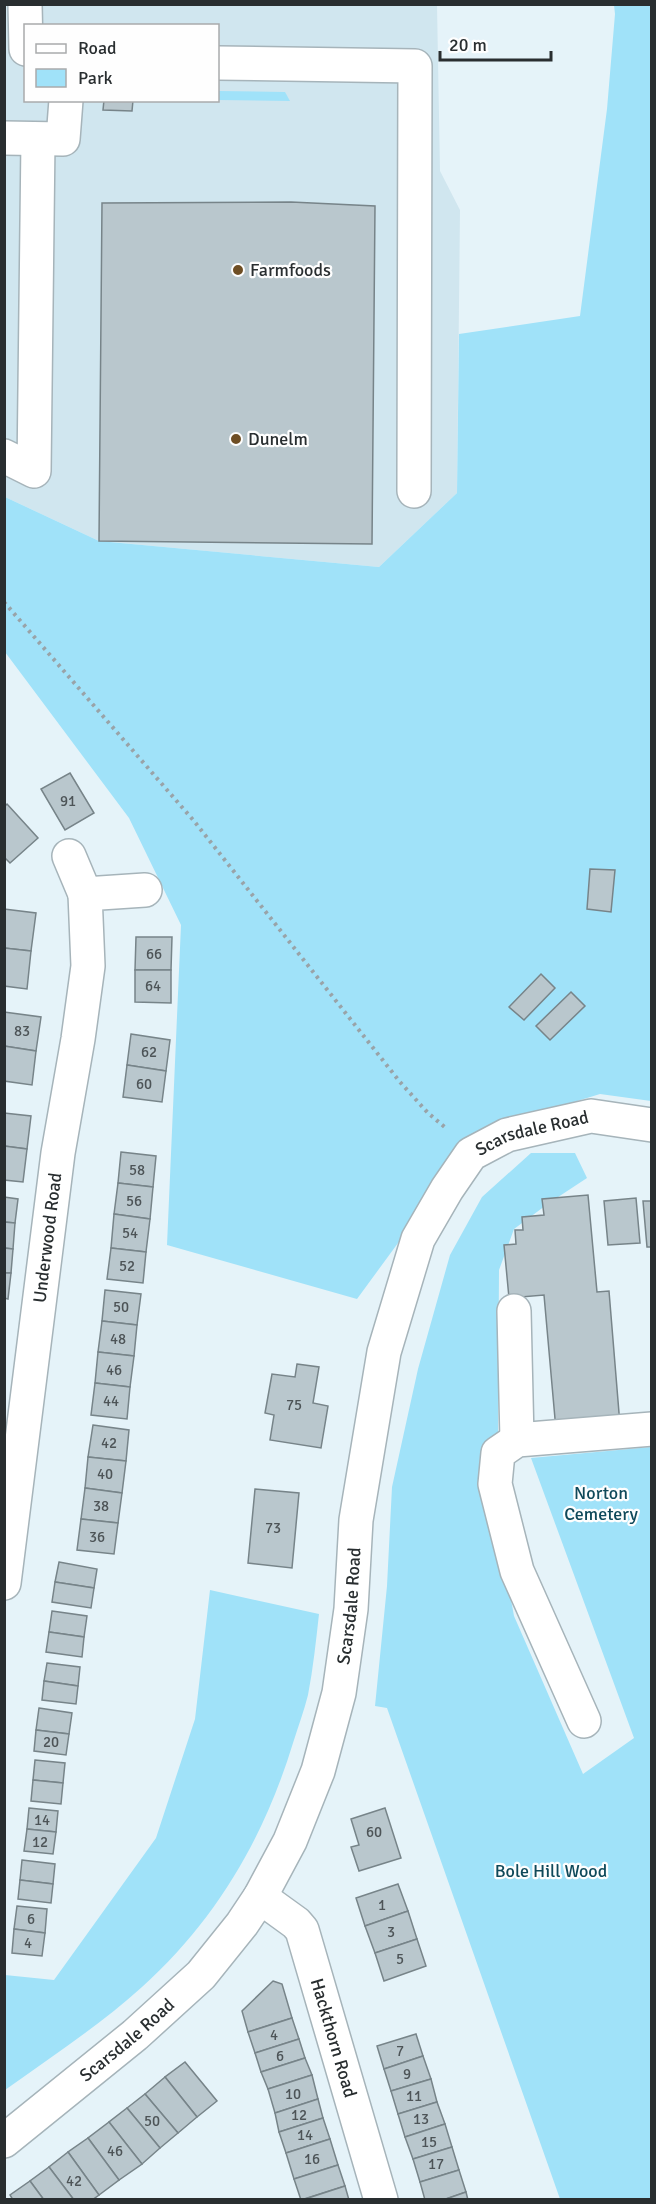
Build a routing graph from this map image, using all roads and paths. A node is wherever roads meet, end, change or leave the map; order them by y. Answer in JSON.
{"nodes":[{"id":1,"x":25,"y":4,"type":"edge"},
{"id":2,"x":25,"y":24,"type":"edge"},
{"id":3,"x":4,"y":43,"type":"edge"},
{"id":4,"x":24,"y":52,"type":"edge"},
{"id":5,"x":24,"y":54,"type":"edge"},
{"id":6,"x":4,"y":61,"type":"edge"},
{"id":7,"x":219,"y":63,"type":"edge"},
{"id":8,"x":66,"y":102,"type":"edge"},
{"id":9,"x":4,"y":138,"type":"edge"},
{"id":10,"x":38,"y":140,"type":"junction"},
{"id":11,"x":4,"y":456,"type":"edge"},
{"id":12,"x":414,"y":491,"type":"dead end"},
{"id":13,"x":4,"y":602,"type":"edge"},
{"id":14,"x":69,"y":856,"type":"dead end"},
{"id":15,"x":145,"y":890,"type":"dead end"},
{"id":16,"x":86,"y":894,"type":"junction"},
{"id":17,"x":651,"y":1125,"type":"edge"},
{"id":18,"x":471,"y":1155,"type":"junction"},
{"id":19,"x":514,"y":1311,"type":"dead end"},
{"id":20,"x":651,"y":1429,"type":"edge"},
{"id":21,"x":518,"y":1440,"type":"junction"},
{"id":22,"x":4,"y":1583,"type":"edge"},
{"id":23,"x":584,"y":1721,"type":"dead end"},
{"id":24,"x":260,"y":1897,"type":"junction"},
{"id":25,"x":4,"y":2141,"type":"edge"},
{"id":26,"x":381,"y":2199,"type":"edge"}],
"edges":[{"from":1,"to":2,"type":"street"},
{"from":3,"to":4,"type":"street"},
{"from":5,"to":6,"type":"street"},
{"from":7,"to":12,"type":"street"},
{"from":8,"to":10,"type":"street"},
{"from":9,"to":10,"type":"street"},
{"from":10,"to":11,"type":"street"},
{"from":13,"to":18,"type":"path"},
{"from":14,"to":16,"type":"street","name":"Underwood Road"},
{"from":15,"to":16,"type":"street"},
{"from":16,"to":22,"type":"street","name":"Underwood Road"},
{"from":17,"to":18,"type":"street","name":"Scarsdale Road"},
{"from":18,"to":24,"type":"street","name":"Scarsdale Road"},
{"from":19,"to":21,"type":"street"},
{"from":20,"to":21,"type":"street"},
{"from":21,"to":23,"type":"street"},
{"from":24,"to":25,"type":"street","name":"Scarsdale Road"},
{"from":24,"to":26,"type":"street","name":"Hackthorn Road"}]}
